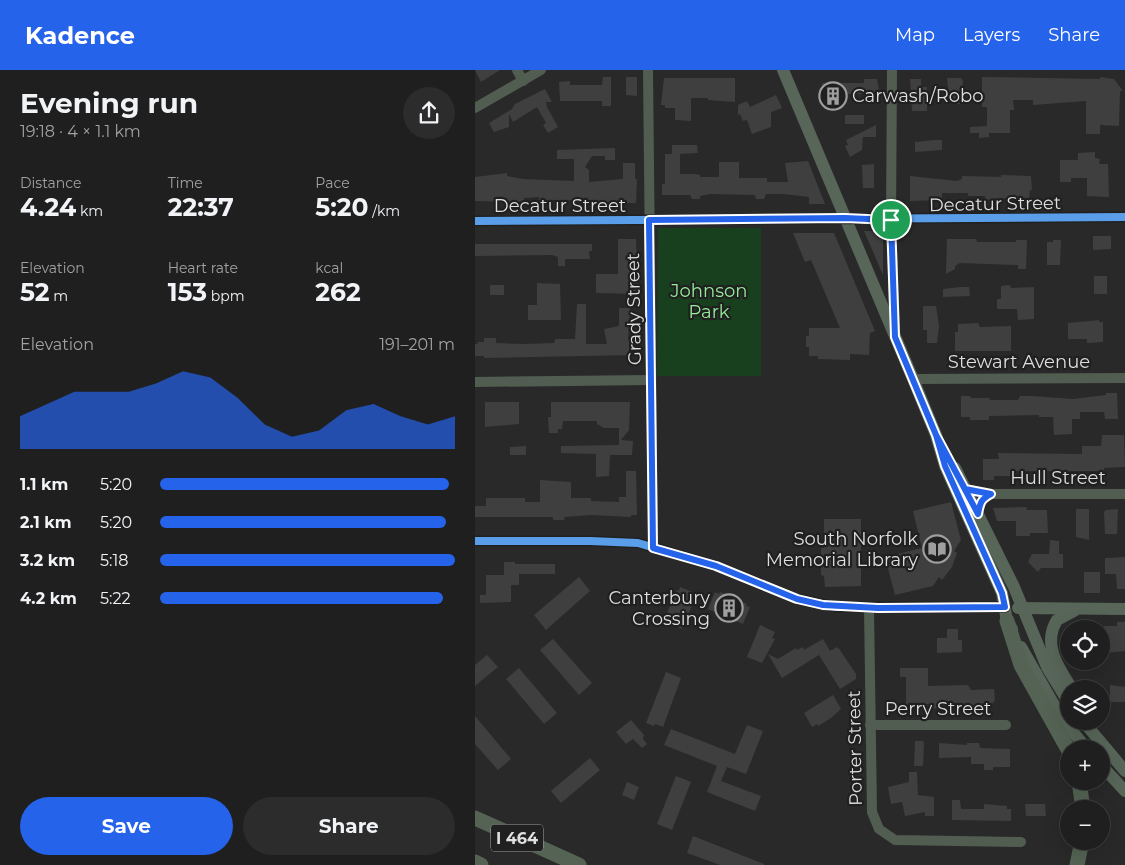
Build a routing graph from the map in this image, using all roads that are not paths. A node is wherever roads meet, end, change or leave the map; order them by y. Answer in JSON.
{"nodes":[{"id":1,"x":517,"y":70,"type":"edge"},
{"id":2,"x":541,"y":70,"type":"edge"},
{"id":3,"x":648,"y":70,"type":"edge"},
{"id":4,"x":783,"y":70,"type":"edge"},
{"id":5,"x":893,"y":70,"type":"edge"},
{"id":6,"x":523,"y":80,"type":"junction"},
{"id":7,"x":475,"y":108,"type":"edge"},
{"id":8,"x":1125,"y":217,"type":"edge"},
{"id":9,"x":845,"y":218,"type":"junction"},
{"id":10,"x":649,"y":220,"type":"junction"},
{"id":11,"x":891,"y":220,"type":"junction"},
{"id":12,"x":475,"y":222,"type":"edge"},
{"id":13,"x":895,"y":337,"type":"junction"},
{"id":14,"x":913,"y":378,"type":"junction"},
{"id":15,"x":1125,"y":378,"type":"edge"},
{"id":16,"x":651,"y":380,"type":"junction"},
{"id":17,"x":475,"y":382,"type":"edge"},
{"id":18,"x":936,"y":435,"type":"junction"},
{"id":19,"x":965,"y":489,"type":"junction"},
{"id":20,"x":991,"y":494,"type":"junction"},
{"id":21,"x":1125,"y":494,"type":"edge"},
{"id":22,"x":978,"y":514,"type":"junction"},
{"id":23,"x":475,"y":541,"type":"edge"},
{"id":24,"x":653,"y":548,"type":"junction"},
{"id":25,"x":869,"y":608,"type":"junction"},
{"id":26,"x":1023,"y":608,"type":"junction"},
{"id":27,"x":1125,"y":609,"type":"edge"},
{"id":28,"x":1076,"y":610,"type":"junction"},
{"id":29,"x":1006,"y":614,"type":"junction"},
{"id":30,"x":1067,"y":680,"type":"edge"},
{"id":31,"x":1060,"y":688,"type":"edge"},
{"id":32,"x":871,"y":725,"type":"junction"},
{"id":33,"x":1006,"y":725,"type":"dead end"},
{"id":34,"x":1091,"y":730,"type":"edge"},
{"id":35,"x":1100,"y":730,"type":"edge"},
{"id":36,"x":1063,"y":740,"type":"edge"},
{"id":37,"x":1080,"y":740,"type":"edge"},
{"id":38,"x":1125,"y":771,"type":"edge"},
{"id":39,"x":1110,"y":775,"type":"edge"},
{"id":40,"x":1125,"y":791,"type":"edge"},
{"id":41,"x":475,"y":818,"type":"edge"},
{"id":42,"x":1021,"y":842,"type":"dead end"},
{"id":43,"x":1080,"y":850,"type":"edge"},
{"id":44,"x":475,"y":862,"type":"edge"},
{"id":45,"x":481,"y":865,"type":"edge"},
{"id":46,"x":579,"y":865,"type":"edge"},
{"id":47,"x":1077,"y":865,"type":"edge"}],
"edges":[{"from":1,"to":6,"type":"street"},
{"from":2,"to":6,"type":"street"},
{"from":3,"to":10,"type":"street","name":"Grady Street"},
{"from":4,"to":9,"type":"main road"},
{"from":5,"to":11,"type":"street"},
{"from":6,"to":7,"type":"street"},
{"from":8,"to":11,"type":"street","name":"Decatur Street"},
{"from":9,"to":10,"type":"street","name":"Decatur Street"},
{"from":9,"to":11,"type":"street","name":"Decatur Street"},
{"from":9,"to":13,"type":"main road"},
{"from":10,"to":12,"type":"street","name":"Decatur Street"},
{"from":10,"to":16,"type":"street","name":"Grady Street"},
{"from":11,"to":13,"type":"street"},
{"from":13,"to":14,"type":"main road"},
{"from":14,"to":15,"type":"street","name":"Stewart Avenue"},
{"from":14,"to":18,"type":"main road"},
{"from":16,"to":17,"type":"street"},
{"from":16,"to":24,"type":"street","name":"Grady Street"},
{"from":18,"to":19,"type":"main road"},
{"from":18,"to":29,"type":"main road"},
{"from":19,"to":20,"type":"street","name":"Hull Street"},
{"from":19,"to":22,"type":"main road"},
{"from":20,"to":21,"type":"street","name":"Hull Street"},
{"from":20,"to":22,"type":"street","name":"Hull Street"},
{"from":22,"to":26,"type":"main road"},
{"from":23,"to":24,"type":"street"},
{"from":24,"to":25,"type":"street"},
{"from":25,"to":29,"type":"street"},
{"from":25,"to":32,"type":"street","name":"Porter Street"},
{"from":26,"to":28,"type":"main road"},
{"from":26,"to":29,"type":"main road"},
{"from":26,"to":31,"type":"main road"},
{"from":27,"to":28,"type":"main road"},
{"from":28,"to":30,"type":"main road"},
{"from":29,"to":36,"type":"highway"},
{"from":29,"to":37,"type":"main road"},
{"from":32,"to":33,"type":"street","name":"Perry Street"},
{"from":32,"to":42,"type":"street","name":"Porter Street"},
{"from":34,"to":38,"type":"main road"},
{"from":35,"to":38,"type":"main road"},
{"from":39,"to":40,"type":"main road"},
{"from":41,"to":46,"type":"highway","number":"I 464"},
{"from":43,"to":47,"type":"highway"},
{"from":44,"to":45,"type":"highway","number":"I 464"}]}
